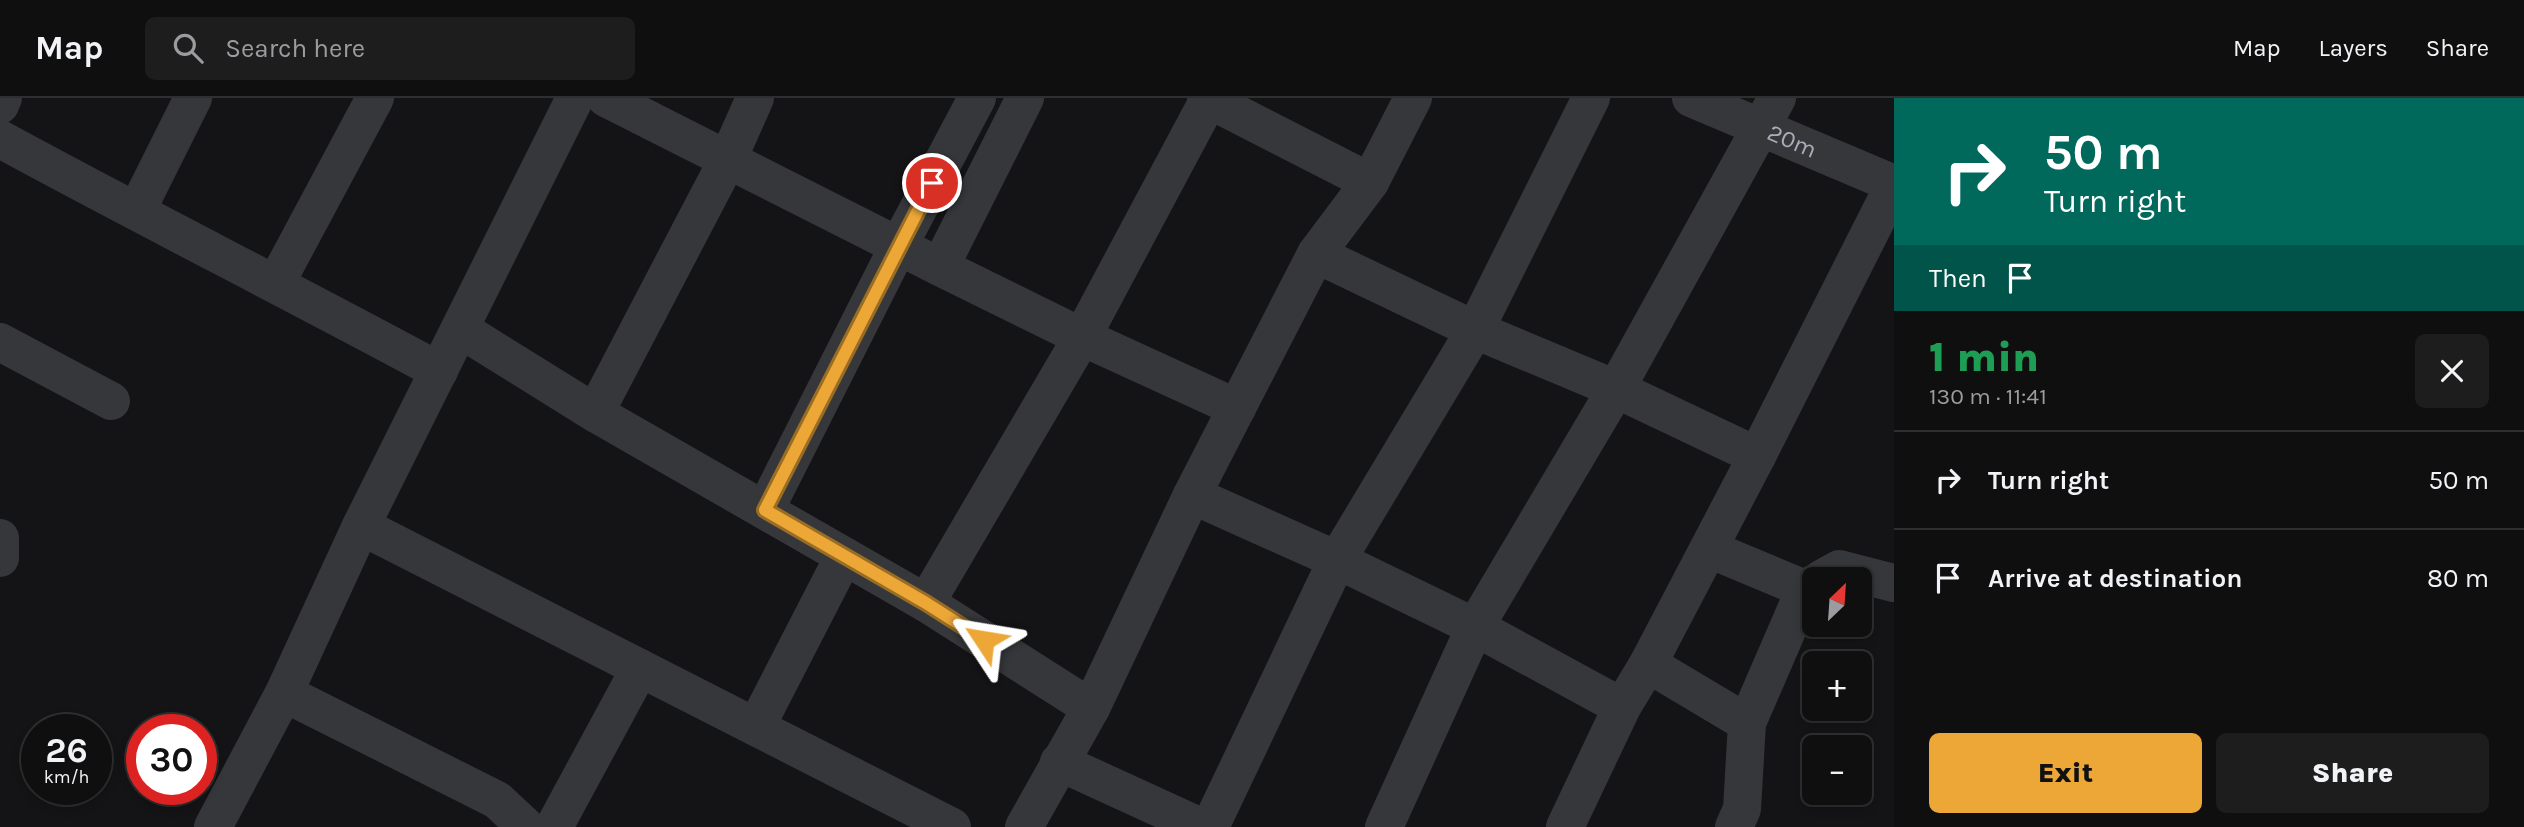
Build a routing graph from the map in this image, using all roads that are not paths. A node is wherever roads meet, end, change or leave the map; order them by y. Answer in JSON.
{"nodes":[{"id":1,"x":3,"y":98,"type":"edge"},
{"id":2,"x":193,"y":98,"type":"edge"},
{"id":3,"x":375,"y":98,"type":"edge"},
{"id":4,"x":575,"y":98,"type":"edge"},
{"id":5,"x":606,"y":98,"type":"edge"},
{"id":6,"x":755,"y":98,"type":"edge"},
{"id":7,"x":977,"y":98,"type":"edge"},
{"id":8,"x":1025,"y":98,"type":"edge"},
{"id":9,"x":1413,"y":98,"type":"edge"},
{"id":10,"x":1591,"y":98,"type":"edge"},
{"id":11,"x":1691,"y":98,"type":"edge"},
{"id":12,"x":1208,"y":99,"type":"edge"},
{"id":13,"x":0,"y":105,"type":"edge"},
{"id":14,"x":1769,"y":113,"type":"edge"},
{"id":15,"x":0,"y":139,"type":"edge"},
{"id":16,"x":728,"y":159,"type":"junction"},
{"id":17,"x":1370,"y":182,"type":"junction"},
{"id":18,"x":1894,"y":184,"type":"edge"},
{"id":19,"x":136,"y":210,"type":"junction"},
{"id":20,"x":898,"y":247,"type":"junction"},
{"id":21,"x":1316,"y":254,"type":"junction"},
{"id":22,"x":940,"y":267,"type":"junction"},
{"id":23,"x":276,"y":283,"type":"junction"},
{"id":24,"x":460,"y":329,"type":"junction"},
{"id":25,"x":1475,"y":330,"type":"junction"},
{"id":26,"x":1082,"y":337,"type":"junction"},
{"id":27,"x":0,"y":342,"type":"edge"},
{"id":28,"x":439,"y":371,"type":"junction"},
{"id":29,"x":1616,"y":389,"type":"junction"},
{"id":30,"x":111,"y":401,"type":"dead end"},
{"id":31,"x":1237,"y":408,"type":"junction"},
{"id":32,"x":595,"y":413,"type":"junction"},
{"id":33,"x":1758,"y":456,"type":"junction"},
{"id":34,"x":1192,"y":495,"type":"junction"},
{"id":35,"x":765,"y":510,"type":"junction"},
{"id":36,"x":361,"y":526,"type":"junction"},
{"id":37,"x":0,"y":538,"type":"edge"},
{"id":38,"x":1709,"y":549,"type":"junction"},
{"id":39,"x":844,"y":556,"type":"junction"},
{"id":40,"x":0,"y":558,"type":"edge"},
{"id":41,"x":1337,"y":560,"type":"junction"},
{"id":42,"x":1872,"y":577,"type":"edge"},
{"id":43,"x":1802,"y":580,"type":"edge"},
{"id":44,"x":1894,"y":583,"type":"edge"},
{"id":45,"x":926,"y":603,"type":"junction"},
{"id":46,"x":1802,"y":609,"type":"edge"},
{"id":47,"x":1475,"y":627,"type":"junction"},
{"id":48,"x":1648,"y":664,"type":"junction"},
{"id":49,"x":640,"y":668,"type":"junction"},
{"id":50,"x":284,"y":693,"type":"junction"},
{"id":51,"x":1622,"y":707,"type":"junction"},
{"id":52,"x":1091,"y":708,"type":"junction"},
{"id":53,"x":1747,"y":723,"type":"junction"},
{"id":54,"x":756,"y":727,"type":"junction"},
{"id":55,"x":1059,"y":762,"type":"junction"},
{"id":56,"x":213,"y":827,"type":"edge"},
{"id":57,"x":526,"y":827,"type":"edge"},
{"id":58,"x":554,"y":827,"type":"edge"},
{"id":59,"x":952,"y":827,"type":"edge"},
{"id":60,"x":1024,"y":827,"type":"edge"},
{"id":61,"x":1201,"y":827,"type":"edge"},
{"id":62,"x":1210,"y":827,"type":"edge"},
{"id":63,"x":1384,"y":827,"type":"edge"},
{"id":64,"x":1565,"y":827,"type":"edge"},
{"id":65,"x":1734,"y":827,"type":"edge"}],
"edges":[{"from":1,"to":13,"type":"street"},
{"from":2,"to":19,"type":"street"},
{"from":3,"to":23,"type":"street"},
{"from":4,"to":24,"type":"street"},
{"from":5,"to":16,"type":"street"},
{"from":6,"to":16,"type":"street"},
{"from":7,"to":20,"type":"street"},
{"from":8,"to":22,"type":"street"},
{"from":9,"to":17,"type":"street"},
{"from":10,"to":25,"type":"street"},
{"from":11,"to":14,"type":"street","name":"20m"},
{"from":12,"to":17,"type":"street"},
{"from":12,"to":26,"type":"street"},
{"from":14,"to":18,"type":"street","name":"20m"},
{"from":14,"to":29,"type":"street"},
{"from":15,"to":19,"type":"street"},
{"from":16,"to":20,"type":"street"},
{"from":16,"to":32,"type":"street"},
{"from":17,"to":21,"type":"street"},
{"from":18,"to":33,"type":"street"},
{"from":19,"to":23,"type":"street"},
{"from":20,"to":22,"type":"street"},
{"from":20,"to":35,"type":"street"},
{"from":21,"to":25,"type":"street"},
{"from":21,"to":31,"type":"street"},
{"from":22,"to":26,"type":"street"},
{"from":23,"to":28,"type":"street"},
{"from":24,"to":28,"type":"street"},
{"from":24,"to":32,"type":"street"},
{"from":25,"to":29,"type":"street"},
{"from":25,"to":41,"type":"street"},
{"from":26,"to":31,"type":"street"},
{"from":26,"to":45,"type":"street"},
{"from":27,"to":30,"type":"street"},
{"from":28,"to":36,"type":"street"},
{"from":29,"to":33,"type":"street"},
{"from":29,"to":47,"type":"street"},
{"from":31,"to":34,"type":"street"},
{"from":32,"to":35,"type":"street"},
{"from":33,"to":38,"type":"street"},
{"from":34,"to":41,"type":"street"},
{"from":34,"to":52,"type":"street"},
{"from":35,"to":39,"type":"street"},
{"from":36,"to":49,"type":"street"},
{"from":36,"to":50,"type":"street"},
{"from":37,"to":40,"type":"street"},
{"from":38,"to":43,"type":"street"},
{"from":38,"to":48,"type":"street"},
{"from":39,"to":45,"type":"street"},
{"from":39,"to":54,"type":"street"},
{"from":41,"to":47,"type":"street"},
{"from":41,"to":62,"type":"street"},
{"from":42,"to":44,"type":"street"},
{"from":45,"to":52,"type":"street"},
{"from":46,"to":53,"type":"street"},
{"from":47,"to":51,"type":"street"},
{"from":47,"to":63,"type":"street"},
{"from":48,"to":51,"type":"street"},
{"from":48,"to":53,"type":"street"},
{"from":49,"to":54,"type":"street"},
{"from":49,"to":58,"type":"street"},
{"from":50,"to":56,"type":"street"},
{"from":50,"to":57,"type":"street"},
{"from":51,"to":64,"type":"street"},
{"from":52,"to":55,"type":"street"},
{"from":53,"to":65,"type":"street"},
{"from":54,"to":59,"type":"street"},
{"from":55,"to":60,"type":"street"},
{"from":55,"to":61,"type":"street"}]}
